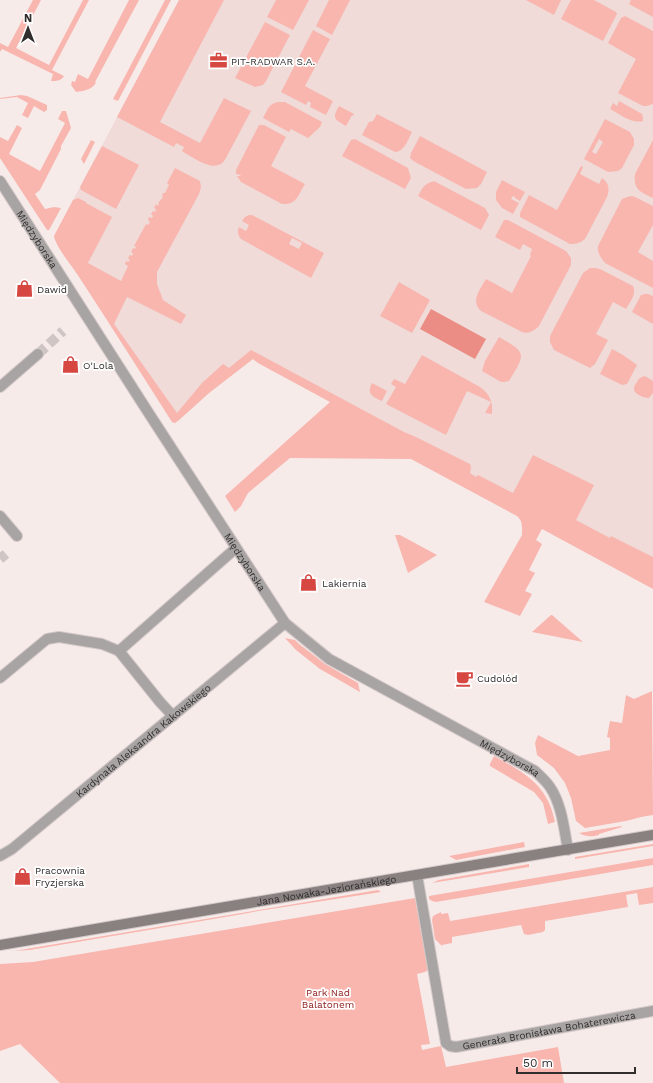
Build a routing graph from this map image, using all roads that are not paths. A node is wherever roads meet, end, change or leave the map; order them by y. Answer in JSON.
{"nodes":[{"id":1,"x":0,"y":181,"type":"edge"},
{"id":2,"x":38,"y":354,"type":"tunnel mouth"},
{"id":3,"x":0,"y":387,"type":"edge"},
{"id":4,"x":0,"y":516,"type":"edge"},
{"id":5,"x":17,"y":536,"type":"dead end"},
{"id":6,"x":236,"y":548,"type":"junction"},
{"id":7,"x":285,"y":623,"type":"junction"},
{"id":8,"x":119,"y":651,"type":"junction"},
{"id":9,"x":0,"y":678,"type":"edge"},
{"id":10,"x":173,"y":716,"type":"junction"},
{"id":11,"x":653,"y":835,"type":"edge"},
{"id":12,"x":568,"y":850,"type":"junction"},
{"id":13,"x":0,"y":856,"type":"edge"},
{"id":14,"x":417,"y":876,"type":"junction"},
{"id":15,"x":0,"y":944,"type":"edge"},
{"id":16,"x":653,"y":1011,"type":"edge"}],
"edges":[{"from":1,"to":6,"type":"street","name":"Międzyborska"},
{"from":2,"to":3,"type":"street"},
{"from":4,"to":5,"type":"street"},
{"from":6,"to":7,"type":"street","name":"Międzyborska"},
{"from":6,"to":8,"type":"street"},
{"from":7,"to":10,"type":"street","name":"Kardynała Aleksandra Kakowskiego"},
{"from":7,"to":12,"type":"street","name":"Międzyborska"},
{"from":8,"to":9,"type":"street"},
{"from":8,"to":10,"type":"street"},
{"from":10,"to":13,"type":"street","name":"Kardynała Aleksandra Kakowskiego"},
{"from":11,"to":12,"type":"street","name":"Jana Nowaka-Jeziorańskiego"},
{"from":12,"to":14,"type":"street","name":"Jana Nowaka-Jeziorańskiego"},
{"from":14,"to":15,"type":"street","name":"Jana Nowaka-Jeziorańskiego"},
{"from":14,"to":16,"type":"street","name":"Generała Bronisława Bohaterewicza"}]}
